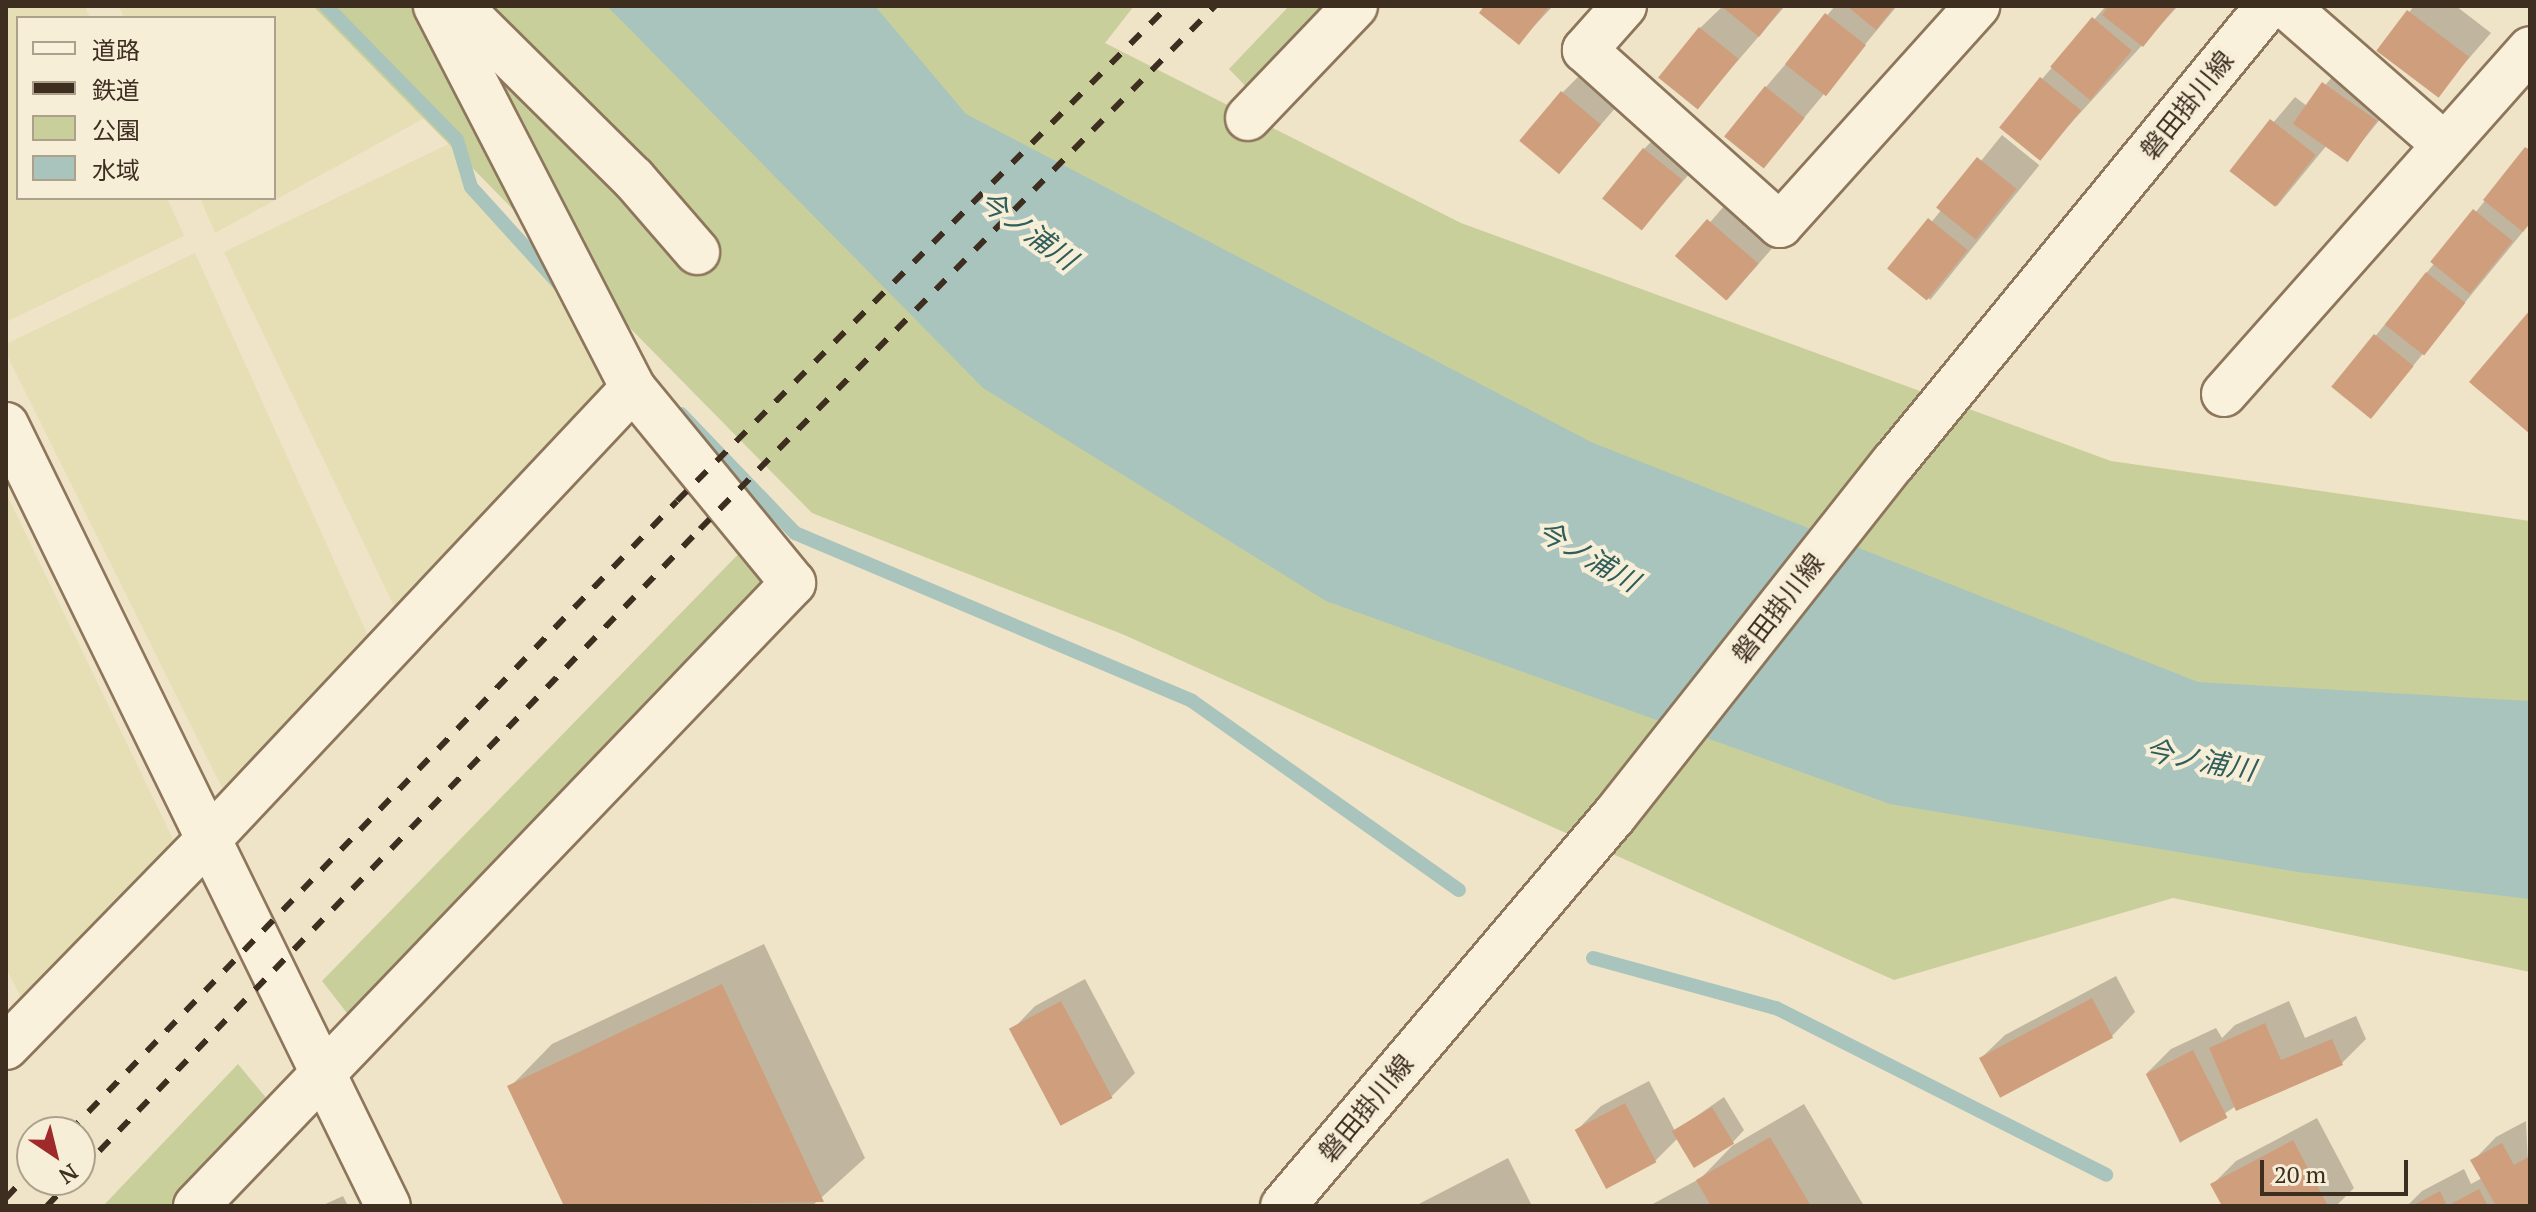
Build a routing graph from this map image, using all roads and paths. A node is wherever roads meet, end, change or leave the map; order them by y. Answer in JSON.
{"nodes":[{"id":1,"x":436,"y":6,"type":"edge"},
{"id":2,"x":459,"y":6,"type":"edge"},
{"id":3,"x":1355,"y":6,"type":"edge"},
{"id":4,"x":1624,"y":6,"type":"edge"},
{"id":5,"x":1977,"y":6,"type":"edge"},
{"id":6,"x":2268,"y":6,"type":"edge"},
{"id":7,"x":2286,"y":6,"type":"edge"},
{"id":8,"x":2530,"y":49,"type":"edge"},
{"id":9,"x":1248,"y":118,"type":"dead end"},
{"id":10,"x":2445,"y":145,"type":"junction"},
{"id":11,"x":697,"y":252,"type":"dead end"},
{"id":12,"x":633,"y":388,"type":"junction"},
{"id":13,"x":2224,"y":394,"type":"dead end"},
{"id":14,"x":6,"y":425,"type":"edge"},
{"id":15,"x":208,"y":840,"type":"junction"},
{"id":16,"x":8,"y":1047,"type":"edge"},
{"id":17,"x":324,"y":1074,"type":"junction"},
{"id":18,"x":196,"y":1206,"type":"edge"},
{"id":19,"x":388,"y":1206,"type":"edge"},
{"id":20,"x":1283,"y":1206,"type":"edge"}],
"edges":[{"from":1,"to":12,"type":"street"},
{"from":2,"to":11,"type":"street"},
{"from":3,"to":9,"type":"street"},
{"from":4,"to":5,"type":"street"},
{"from":6,"to":20,"type":"street","name":"磐田掛川線"},
{"from":7,"to":10,"type":"street"},
{"from":8,"to":10,"type":"street"},
{"from":10,"to":13,"type":"street"},
{"from":12,"to":15,"type":"street"},
{"from":12,"to":17,"type":"street"},
{"from":14,"to":15,"type":"street"},
{"from":15,"to":16,"type":"street"},
{"from":15,"to":17,"type":"street"},
{"from":17,"to":18,"type":"street"},
{"from":17,"to":19,"type":"street"}]}
